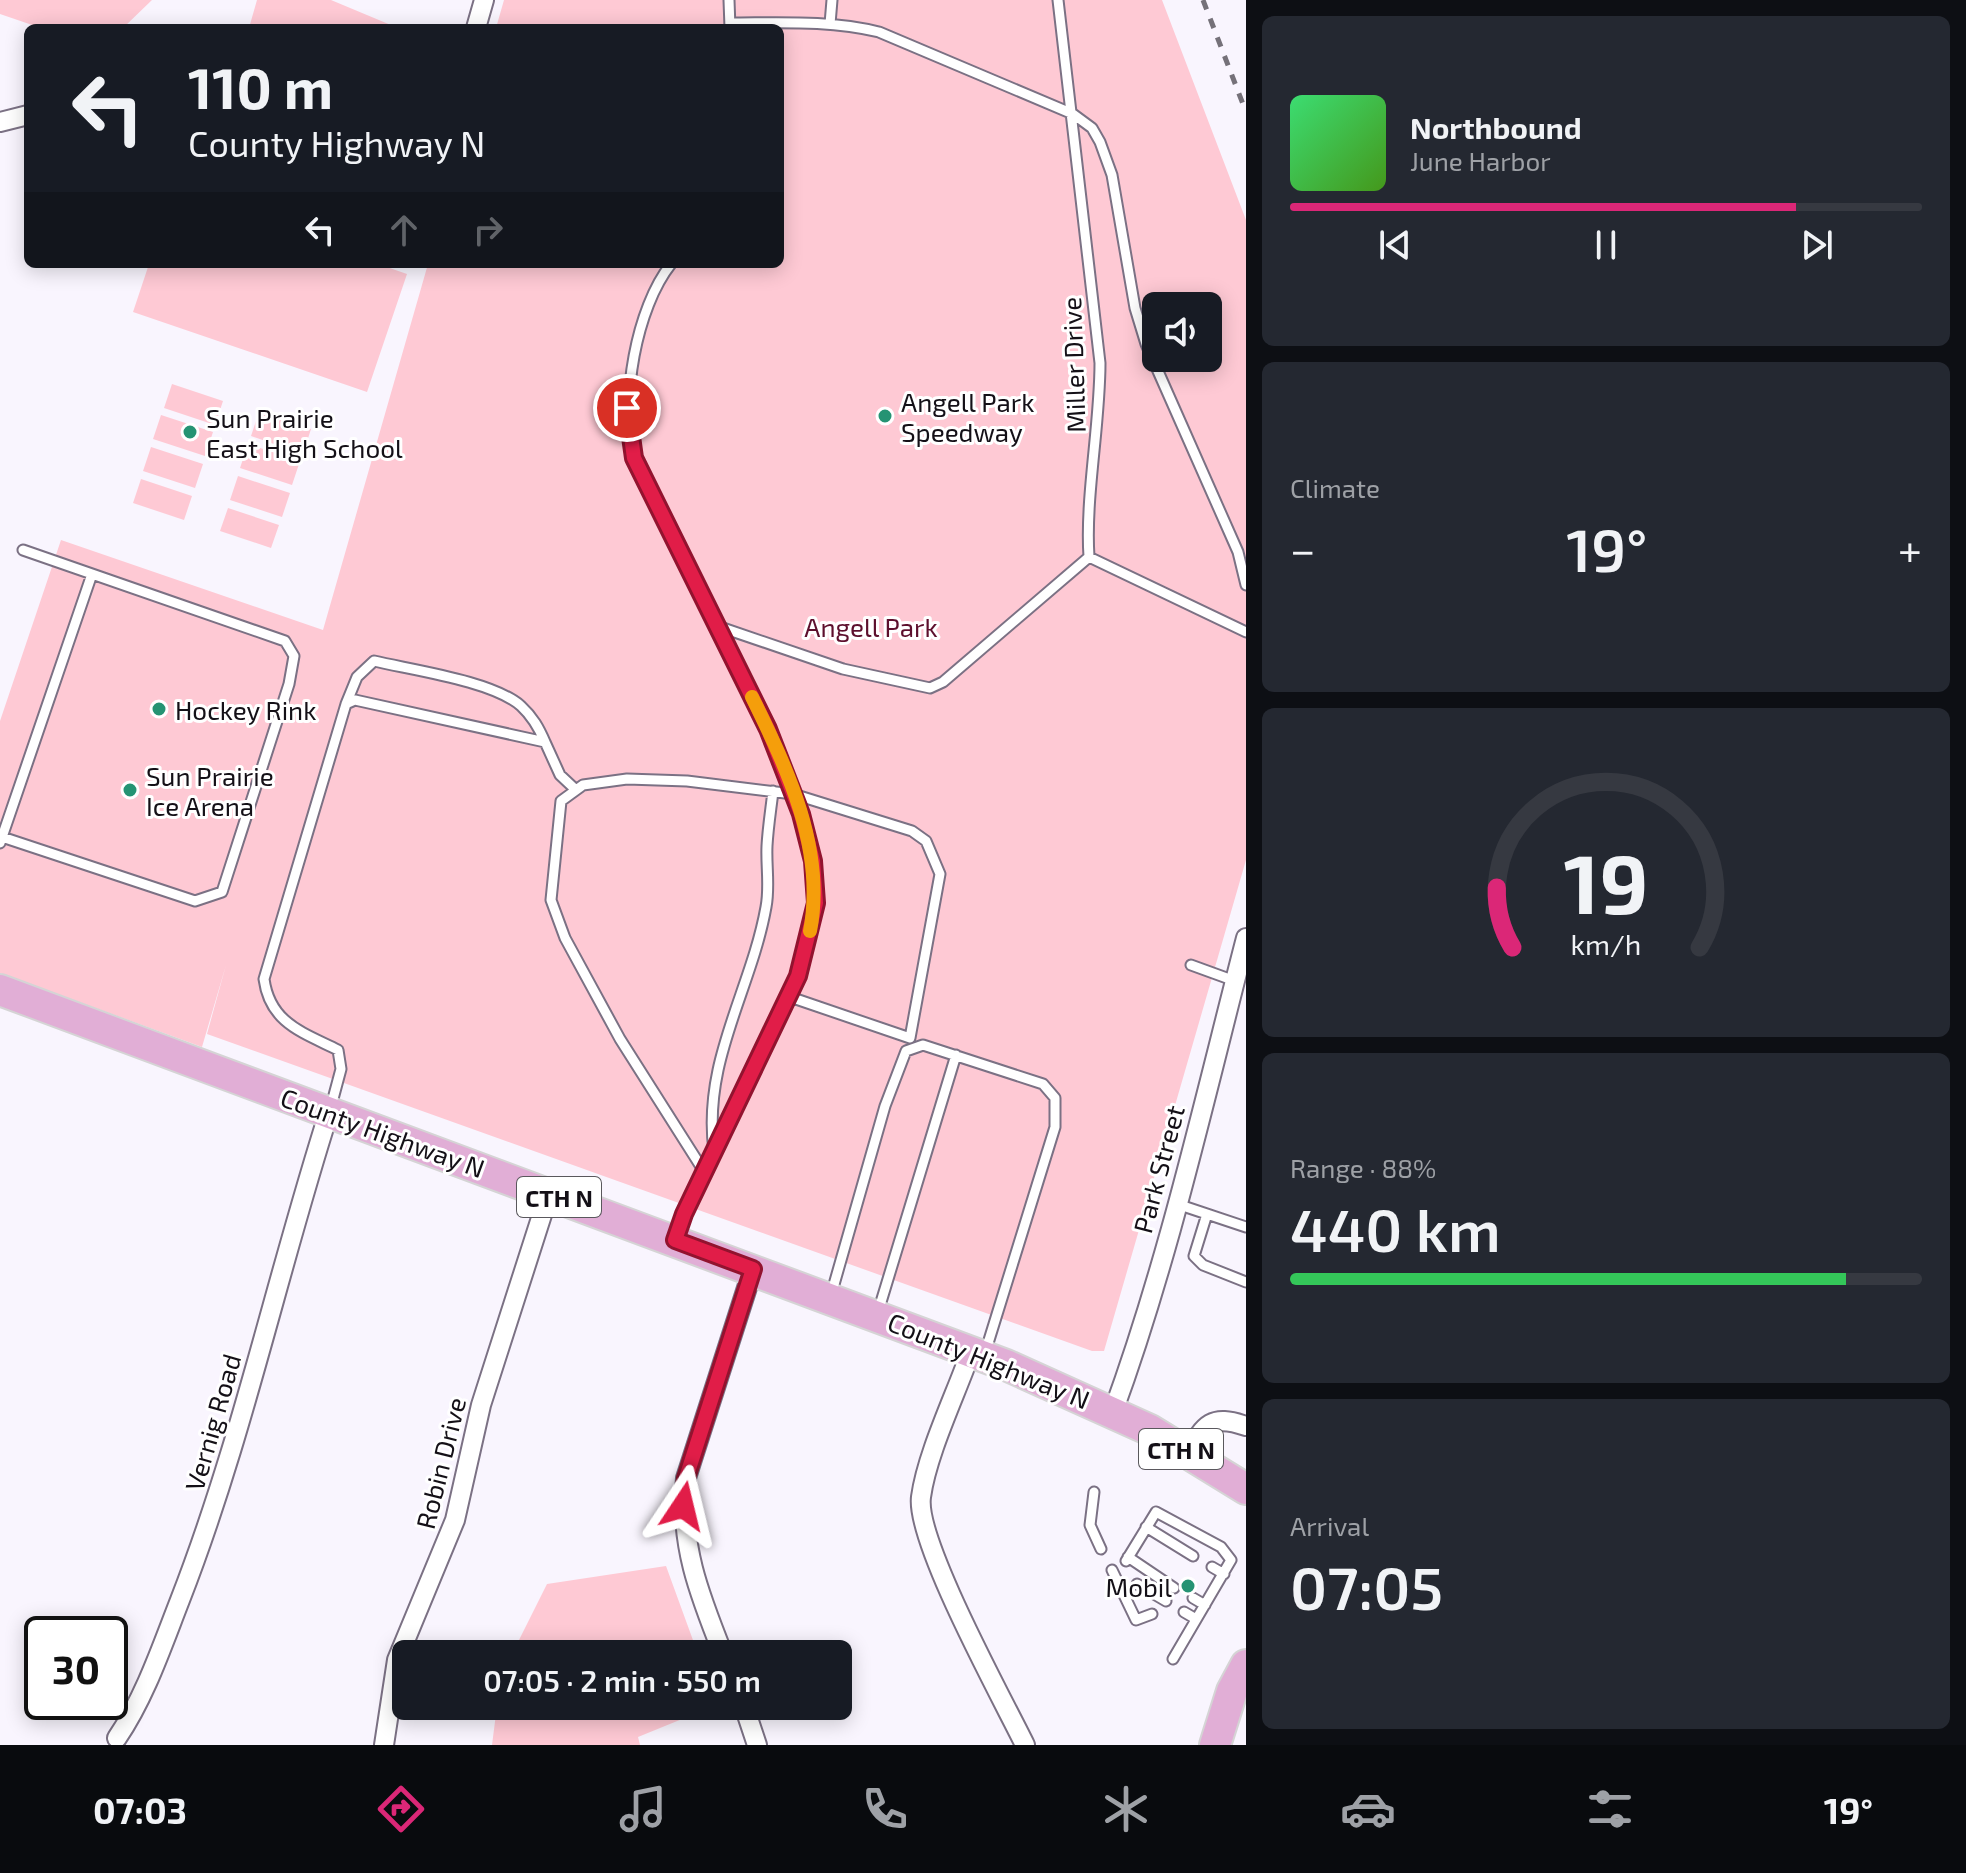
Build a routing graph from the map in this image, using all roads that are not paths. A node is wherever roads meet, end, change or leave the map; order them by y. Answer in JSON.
{"nodes":[{"id":1,"x":484,"y":0,"type":"edge"},
{"id":2,"x":729,"y":0,"type":"edge"},
{"id":3,"x":832,"y":0,"type":"edge"},
{"id":4,"x":1058,"y":0,"type":"edge"},
{"id":5,"x":477,"y":24,"type":"edge"},
{"id":6,"x":730,"y":24,"type":"edge"},
{"id":7,"x":784,"y":24,"type":"edge"},
{"id":8,"x":830,"y":24,"type":"junction"},
{"id":9,"x":1073,"y":114,"type":"junction"},
{"id":10,"x":24,"y":116,"type":"edge"},
{"id":11,"x":0,"y":122,"type":"edge"},
{"id":12,"x":668,"y":268,"type":"edge"},
{"id":13,"x":23,"y":550,"type":"dead end"},
{"id":14,"x":1089,"y":557,"type":"junction"},
{"id":15,"x":92,"y":574,"type":"junction"},
{"id":16,"x":1246,"y":585,"type":"edge"},
{"id":17,"x":717,"y":626,"type":"junction"},
{"id":18,"x":1246,"y":632,"type":"edge"},
{"id":19,"x":346,"y":704,"type":"junction"},
{"id":20,"x":545,"y":742,"type":"junction"},
{"id":21,"x":576,"y":790,"type":"junction"},
{"id":22,"x":773,"y":791,"type":"junction"},
{"id":23,"x":793,"y":794,"type":"junction"},
{"id":24,"x":1,"y":840,"type":"edge"},
{"id":25,"x":1246,"y":938,"type":"edge"},
{"id":26,"x":1191,"y":965,"type":"dead end"},
{"id":27,"x":1235,"y":981,"type":"junction"},
{"id":28,"x":0,"y":990,"type":"edge"},
{"id":29,"x":790,"y":997,"type":"junction"},
{"id":30,"x":956,"y":1055,"type":"junction"},
{"id":31,"x":329,"y":1112,"type":"junction"},
{"id":32,"x":715,"y":1152,"type":"junction"},
{"id":33,"x":705,"y":1173,"type":"junction"},
{"id":34,"x":549,"y":1193,"type":"junction"},
{"id":35,"x":1177,"y":1204,"type":"junction"},
{"id":36,"x":1207,"y":1214,"type":"junction"},
{"id":37,"x":1246,"y":1227,"type":"edge"},
{"id":38,"x":675,"y":1240,"type":"junction"},
{"id":39,"x":753,"y":1269,"type":"junction"},
{"id":40,"x":1246,"y":1282,"type":"edge"},
{"id":41,"x":830,"y":1298,"type":"junction"},
{"id":42,"x":877,"y":1314,"type":"junction"},
{"id":43,"x":977,"y":1354,"type":"junction"},
{"id":44,"x":1113,"y":1412,"type":"junction"},
{"id":45,"x":1246,"y":1426,"type":"edge"},
{"id":46,"x":1188,"y":1453,"type":"junction"},
{"id":47,"x":1246,"y":1489,"type":"edge"},
{"id":48,"x":1094,"y":1492,"type":"dead end"},
{"id":49,"x":1146,"y":1527,"type":"junction"},
{"id":50,"x":1101,"y":1549,"type":"dead end"},
{"id":51,"x":1193,"y":1556,"type":"dead end"},
{"id":52,"x":1212,"y":1567,"type":"dead end"},
{"id":53,"x":1112,"y":1570,"type":"dead end"},
{"id":54,"x":1224,"y":1574,"type":"junction"},
{"id":55,"x":1137,"y":1584,"type":"dead end"},
{"id":56,"x":1174,"y":1588,"type":"dead end"},
{"id":57,"x":1193,"y":1598,"type":"dead end"},
{"id":58,"x":1166,"y":1601,"type":"dead end"},
{"id":59,"x":1205,"y":1605,"type":"junction"},
{"id":60,"x":1184,"y":1612,"type":"dead end"},
{"id":61,"x":1152,"y":1614,"type":"dead end"},
{"id":62,"x":1196,"y":1619,"type":"junction"},
{"id":63,"x":718,"y":1640,"type":"edge"},
{"id":64,"x":1173,"y":1659,"type":"dead end"},
{"id":65,"x":1246,"y":1665,"type":"edge"},
{"id":66,"x":749,"y":1720,"type":"edge"},
{"id":67,"x":117,"y":1738,"type":"dead end"},
{"id":68,"x":384,"y":1745,"type":"edge"},
{"id":69,"x":757,"y":1745,"type":"edge"},
{"id":70,"x":1025,"y":1745,"type":"edge"},
{"id":71,"x":1215,"y":1745,"type":"edge"}],
"edges":[{"from":1,"to":5,"type":"street"},
{"from":2,"to":6,"type":"lane"},
{"from":3,"to":8,"type":"lane"},
{"from":4,"to":9,"type":"lane","name":"Miller Drive"},
{"from":7,"to":8,"type":"lane"},
{"from":8,"to":9,"type":"lane"},
{"from":9,"to":14,"type":"lane","name":"Miller Drive"},
{"from":9,"to":16,"type":"lane"},
{"from":10,"to":11,"type":"street"},
{"from":12,"to":17,"type":"lane"},
{"from":13,"to":15,"type":"lane"},
{"from":14,"to":17,"type":"lane"},
{"from":14,"to":18,"type":"lane"},
{"from":15,"to":24,"type":"lane"},
{"from":15,"to":24,"type":"lane"},
{"from":17,"to":23,"type":"lane"},
{"from":19,"to":20,"type":"lane"},
{"from":19,"to":20,"type":"lane"},
{"from":19,"to":31,"type":"lane"},
{"from":20,"to":21,"type":"lane"},
{"from":21,"to":22,"type":"lane"},
{"from":21,"to":33,"type":"lane"},
{"from":22,"to":23,"type":"lane"},
{"from":22,"to":32,"type":"lane"},
{"from":23,"to":29,"type":"lane"},
{"from":23,"to":29,"type":"lane"},
{"from":25,"to":27,"type":"street","name":"Park Street"},
{"from":26,"to":27,"type":"lane"},
{"from":27,"to":35,"type":"street","name":"Park Street"},
{"from":28,"to":31,"type":"main road","name":"County Highway N","number":"CTH N"},
{"from":29,"to":32,"type":"lane"},
{"from":30,"to":41,"type":"lane"},
{"from":30,"to":42,"type":"lane"},
{"from":30,"to":43,"type":"lane"},
{"from":31,"to":34,"type":"main road","name":"County Highway N","number":"CTH N"},
{"from":31,"to":67,"type":"street","name":"Vernig Road"},
{"from":32,"to":33,"type":"lane"},
{"from":33,"to":38,"type":"lane"},
{"from":34,"to":38,"type":"main road","name":"County Highway N","number":"CTH N"},
{"from":34,"to":68,"type":"street","name":"Robin Drive"},
{"from":35,"to":36,"type":"lane"},
{"from":35,"to":44,"type":"street","name":"Park Street"},
{"from":36,"to":37,"type":"lane"},
{"from":36,"to":40,"type":"lane"},
{"from":38,"to":39,"type":"main road","name":"County Highway N","number":"CTH N"},
{"from":39,"to":41,"type":"main road","name":"County Highway N","number":"CTH N"},
{"from":39,"to":63,"type":"street"},
{"from":41,"to":42,"type":"main road","name":"County Highway N","number":"CTH N"},
{"from":42,"to":43,"type":"main road","name":"County Highway N","number":"CTH N"},
{"from":43,"to":44,"type":"main road","name":"County Highway N","number":"CTH N"},
{"from":43,"to":70,"type":"street"},
{"from":44,"to":46,"type":"main road","name":"County Highway N","number":"CTH N"},
{"from":45,"to":46,"type":"street"},
{"from":46,"to":47,"type":"main road","name":"County Highway N","number":"CTH N"},
{"from":48,"to":50,"type":"lane"},
{"from":49,"to":51,"type":"lane"},
{"from":49,"to":54,"type":"lane"},
{"from":49,"to":56,"type":"lane"},
{"from":52,"to":54,"type":"lane"},
{"from":53,"to":61,"type":"lane"},
{"from":54,"to":59,"type":"lane"},
{"from":55,"to":58,"type":"lane"},
{"from":57,"to":59,"type":"lane"},
{"from":59,"to":62,"type":"lane"},
{"from":60,"to":62,"type":"lane"},
{"from":62,"to":64,"type":"lane"},
{"from":65,"to":71,"type":"main road"},
{"from":66,"to":69,"type":"street"}]}
